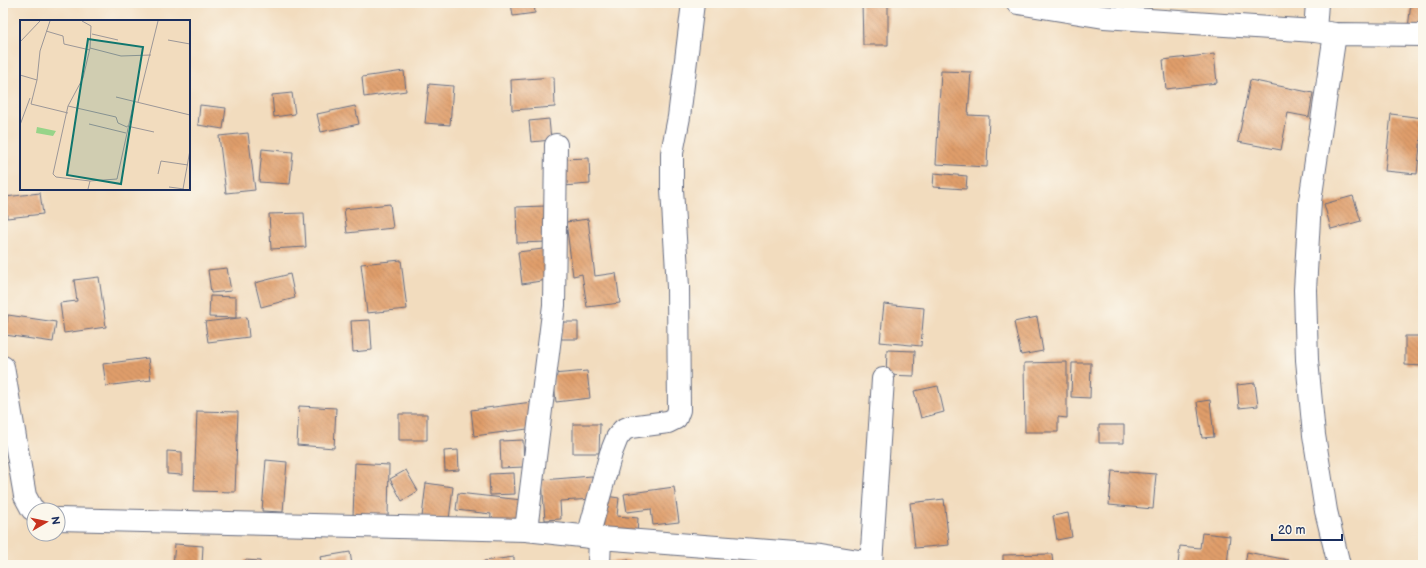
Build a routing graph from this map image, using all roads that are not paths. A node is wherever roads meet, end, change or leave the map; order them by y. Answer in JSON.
{"nodes":[{"id":1,"x":693,"y":3,"type":"edge"},
{"id":2,"x":1018,"y":3,"type":"edge"},
{"id":3,"x":1317,"y":3,"type":"edge"},
{"id":4,"x":1325,"y":32,"type":"junction"},
{"id":5,"x":1423,"y":35,"type":"edge"},
{"id":6,"x":556,"y":145,"type":"dead end"},
{"id":7,"x":3,"y":367,"type":"edge"},
{"id":8,"x":883,"y":379,"type":"dead end"},
{"id":9,"x":28,"y":502,"type":"edge"},
{"id":10,"x":66,"y":519,"type":"edge"},
{"id":11,"x":526,"y":530,"type":"junction"},
{"id":12,"x":594,"y":538,"type":"junction"},
{"id":13,"x":871,"y":564,"type":"edge"},
{"id":14,"x":599,"y":565,"type":"edge"},
{"id":15,"x":1339,"y":565,"type":"edge"}],
"edges":[{"from":1,"to":12,"type":"street"},
{"from":2,"to":4,"type":"street"},
{"from":3,"to":4,"type":"street"},
{"from":4,"to":5,"type":"street"},
{"from":4,"to":15,"type":"street"},
{"from":6,"to":11,"type":"street"},
{"from":7,"to":9,"type":"street"},
{"from":8,"to":13,"type":"street"},
{"from":10,"to":11,"type":"street"},
{"from":11,"to":12,"type":"street"},
{"from":12,"to":13,"type":"street"},
{"from":12,"to":14,"type":"street"}]}
